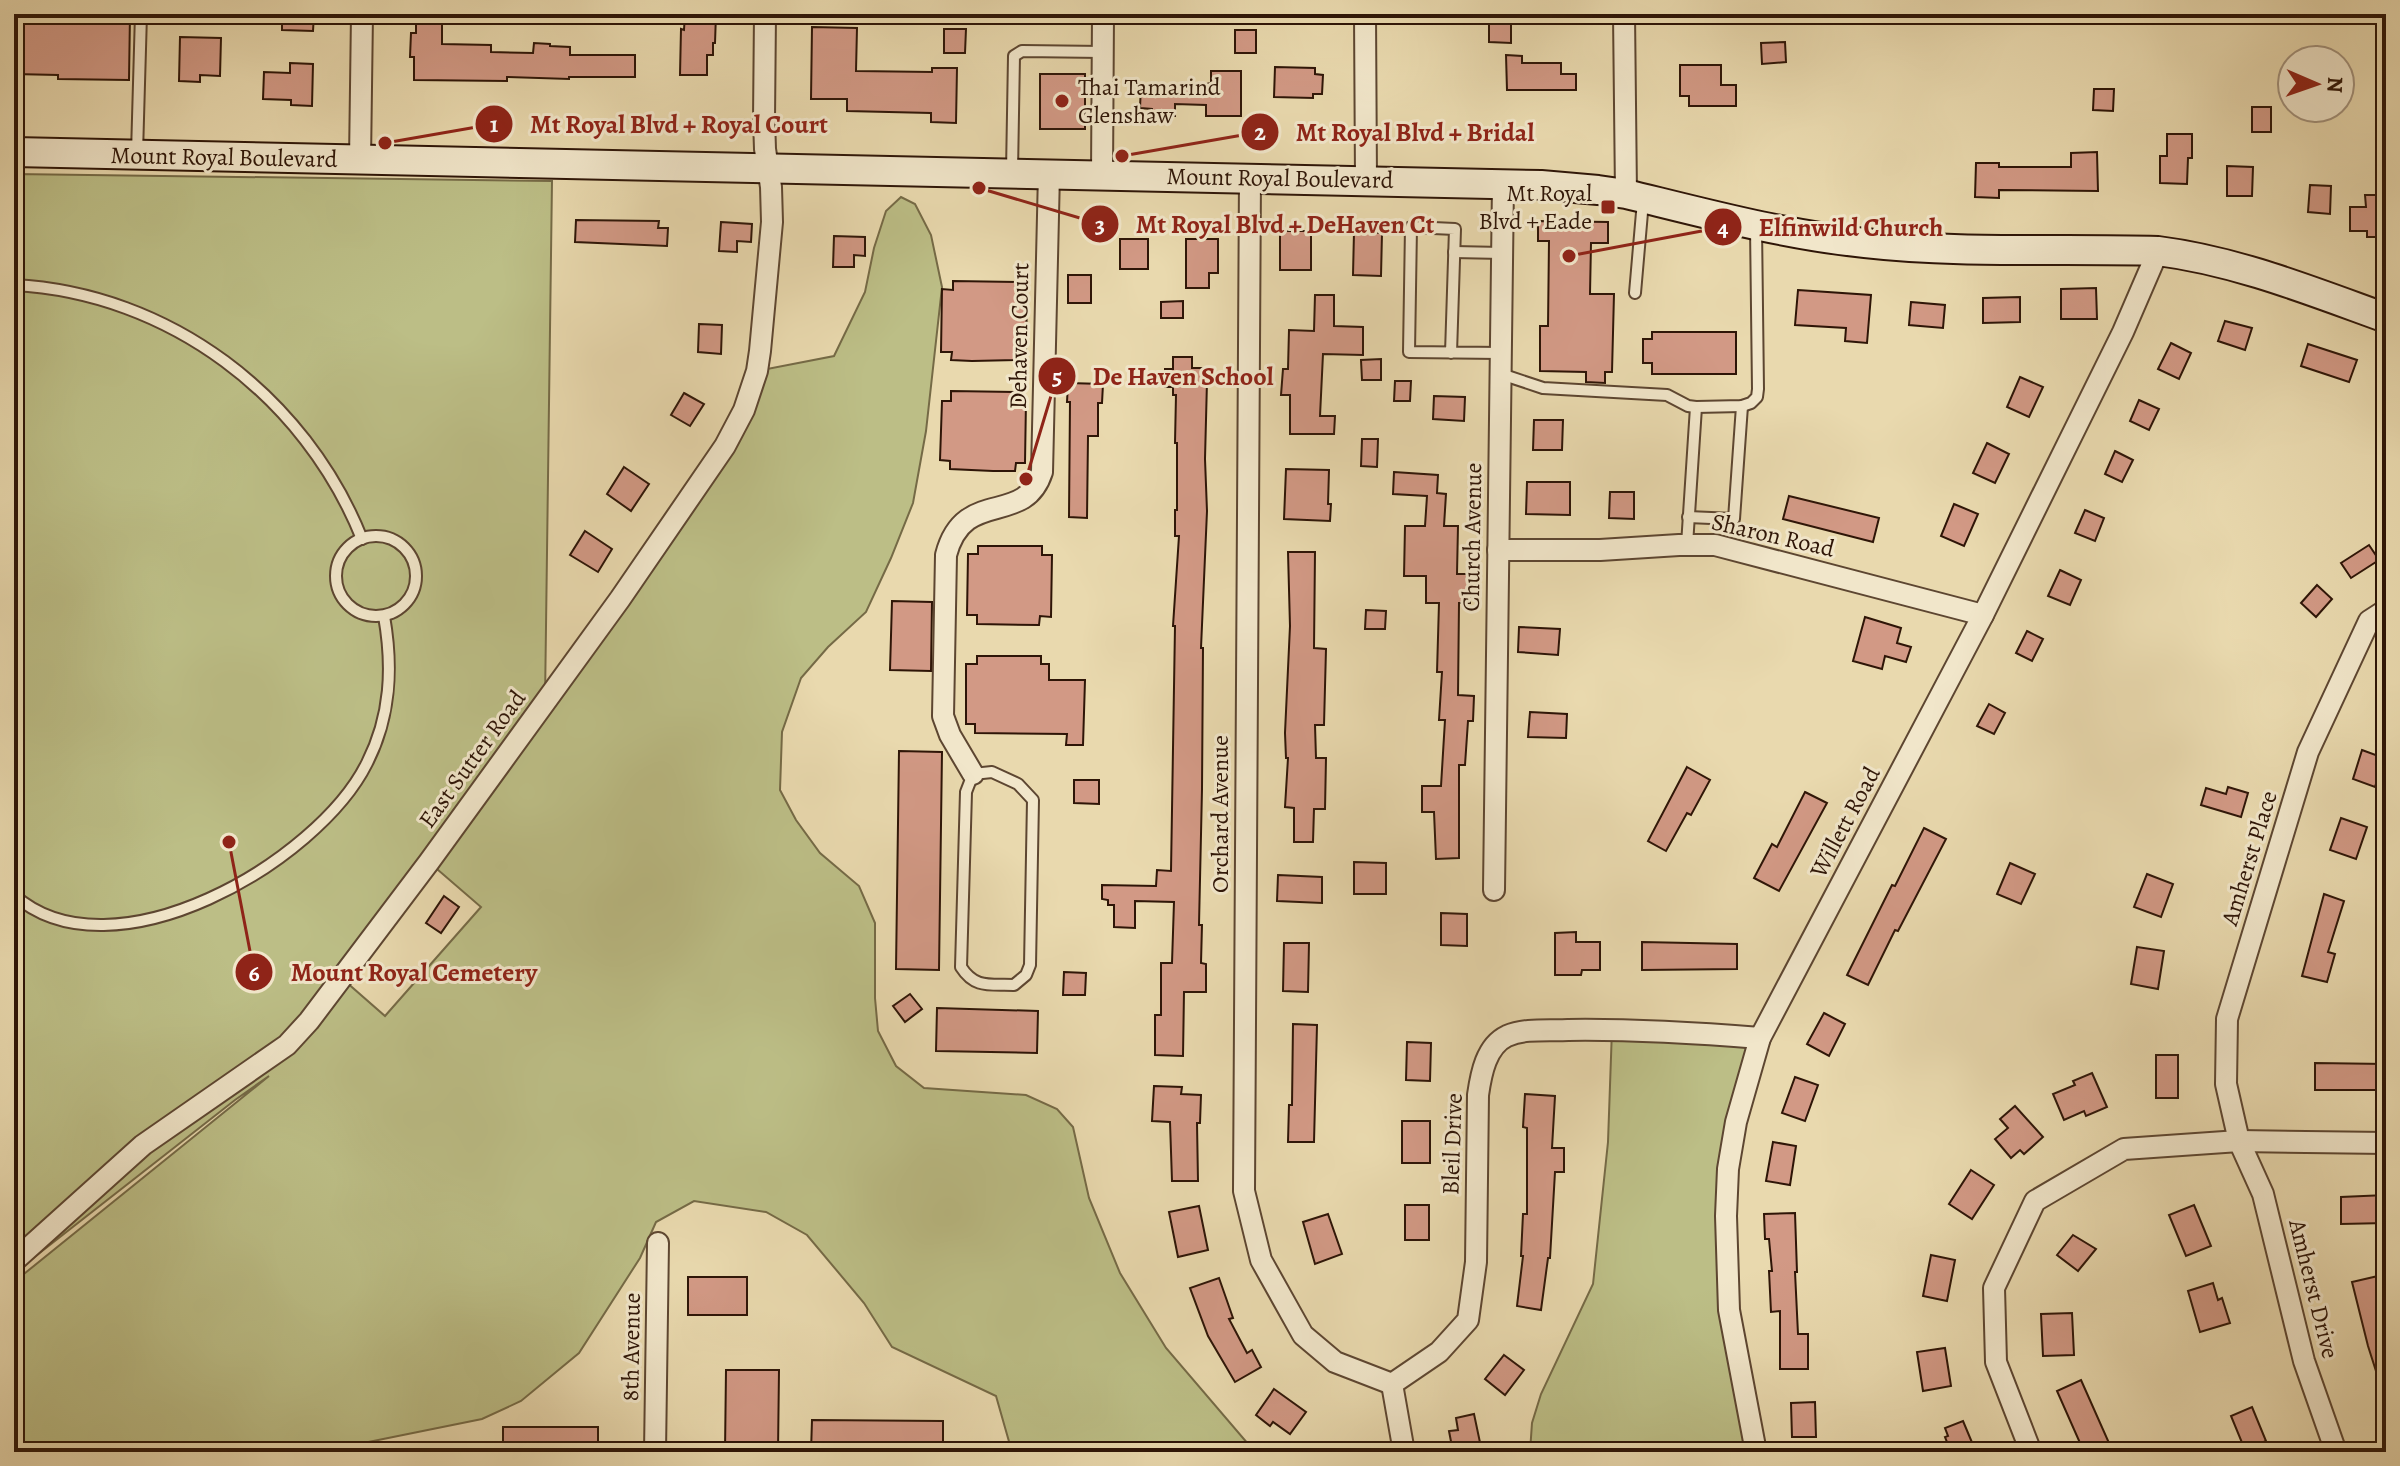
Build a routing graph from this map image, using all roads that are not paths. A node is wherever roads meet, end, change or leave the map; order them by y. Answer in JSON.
{"nodes":[{"id":1,"x":141,"y":14,"type":"edge"},
{"id":2,"x":362,"y":14,"type":"edge"},
{"id":3,"x":765,"y":14,"type":"edge"},
{"id":4,"x":1103,"y":14,"type":"edge"},
{"id":5,"x":1365,"y":14,"type":"edge"},
{"id":6,"x":1624,"y":14,"type":"edge"},
{"id":7,"x":1103,"y":52,"type":"junction"},
{"id":8,"x":14,"y":152,"type":"edge"},
{"id":9,"x":137,"y":155,"type":"junction"},
{"id":10,"x":360,"y":160,"type":"junction"},
{"id":11,"x":768,"y":167,"type":"junction"},
{"id":12,"x":1012,"y":173,"type":"junction"},
{"id":13,"x":1049,"y":173,"type":"junction"},
{"id":14,"x":1102,"y":175,"type":"junction"},
{"id":15,"x":1250,"y":177,"type":"junction"},
{"id":16,"x":1366,"y":180,"type":"junction"},
{"id":17,"x":1503,"y":184,"type":"junction"},
{"id":18,"x":1635,"y":196,"type":"junction"},
{"id":19,"x":1757,"y":224,"type":"junction"},
{"id":20,"x":2158,"y":251,"type":"junction"},
{"id":21,"x":1454,"y":252,"type":"junction"},
{"id":22,"x":1502,"y":253,"type":"junction"},
{"id":23,"x":14,"y":285,"type":"edge"},
{"id":24,"x":1635,"y":293,"type":"dead end"},
{"id":25,"x":2386,"y":318,"type":"edge"},
{"id":26,"x":1451,"y":353,"type":"junction"},
{"id":27,"x":1501,"y":353,"type":"junction"},
{"id":28,"x":1501,"y":374,"type":"junction"},
{"id":29,"x":1742,"y":406,"type":"junction"},
{"id":30,"x":1696,"y":407,"type":"junction"},
{"id":31,"x":1688,"y":517,"type":"junction"},
{"id":32,"x":362,"y":539,"type":"junction"},
{"id":33,"x":1687,"y":545,"type":"junction"},
{"id":34,"x":1498,"y":550,"type":"junction"},
{"id":35,"x":2386,"y":610,"type":"edge"},
{"id":36,"x":1983,"y":615,"type":"junction"},
{"id":37,"x":384,"y":616,"type":"junction"},
{"id":38,"x":973,"y":774,"type":"junction"},
{"id":39,"x":1494,"y":890,"type":"dead end"},
{"id":40,"x":14,"y":895,"type":"edge"},
{"id":41,"x":1760,"y":1038,"type":"junction"},
{"id":42,"x":2239,"y":1141,"type":"junction"},
{"id":43,"x":2386,"y":1143,"type":"edge"},
{"id":44,"x":658,"y":1243,"type":"dead end"},
{"id":45,"x":14,"y":1261,"type":"edge"},
{"id":46,"x":1392,"y":1384,"type":"junction"},
{"id":47,"x":655,"y":1452,"type":"edge"},
{"id":48,"x":1404,"y":1452,"type":"edge"},
{"id":49,"x":1756,"y":1452,"type":"edge"},
{"id":50,"x":2031,"y":1452,"type":"edge"},
{"id":51,"x":2336,"y":1452,"type":"edge"}],
"edges":[{"from":1,"to":9,"type":"lane"},
{"from":2,"to":10,"type":"street"},
{"from":3,"to":11,"type":"street","name":"East Sutter Road"},
{"from":4,"to":7,"type":"street"},
{"from":5,"to":16,"type":"street"},
{"from":6,"to":18,"type":"street"},
{"from":7,"to":12,"type":"lane"},
{"from":7,"to":14,"type":"street"},
{"from":8,"to":9,"type":"main road","name":"Mount Royal Boulevard"},
{"from":9,"to":10,"type":"main road","name":"Mount Royal Boulevard"},
{"from":10,"to":11,"type":"main road","name":"Mount Royal Boulevard"},
{"from":11,"to":12,"type":"main road","name":"Mount Royal Boulevard"},
{"from":11,"to":45,"type":"street","name":"East Sutter Road"},
{"from":12,"to":13,"type":"main road","name":"Mount Royal Boulevard"},
{"from":13,"to":14,"type":"main road","name":"Mount Royal Boulevard"},
{"from":13,"to":38,"type":"street","name":"Dehaven Court"},
{"from":14,"to":15,"type":"main road","name":"Mount Royal Boulevard"},
{"from":15,"to":16,"type":"main road","name":"Mount Royal Boulevard"},
{"from":15,"to":46,"type":"street","name":"Orchard Avenue"},
{"from":16,"to":17,"type":"main road","name":"Mount Royal Boulevard"},
{"from":17,"to":18,"type":"main road","name":"Mount Royal Boulevard"},
{"from":17,"to":22,"type":"street","name":"Church Avenue"},
{"from":18,"to":19,"type":"main road","name":"Mount Royal Boulevard"},
{"from":18,"to":24,"type":"lane"},
{"from":19,"to":20,"type":"main road","name":"Mount Royal Boulevard"},
{"from":19,"to":29,"type":"lane"},
{"from":20,"to":25,"type":"main road","name":"Mount Royal Boulevard"},
{"from":20,"to":36,"type":"street","name":"Willett Road"},
{"from":21,"to":22,"type":"lane"},
{"from":21,"to":26,"type":"lane"},
{"from":21,"to":26,"type":"lane"},
{"from":22,"to":27,"type":"street","name":"Church Avenue"},
{"from":23,"to":32,"type":"lane"},
{"from":26,"to":27,"type":"lane"},
{"from":27,"to":28,"type":"street","name":"Church Avenue"},
{"from":28,"to":30,"type":"lane"},
{"from":28,"to":34,"type":"street","name":"Church Avenue"},
{"from":29,"to":30,"type":"lane"},
{"from":29,"to":31,"type":"lane"},
{"from":30,"to":31,"type":"lane"},
{"from":31,"to":33,"type":"lane"},
{"from":32,"to":37,"type":"lane"},
{"from":32,"to":37,"type":"lane"},
{"from":33,"to":34,"type":"street","name":"Sharon Road"},
{"from":33,"to":36,"type":"street","name":"Sharon Road"},
{"from":34,"to":39,"type":"street","name":"Church Avenue"},
{"from":35,"to":42,"type":"street","name":"Amherst Place"},
{"from":36,"to":41,"type":"street","name":"Willett Road"},
{"from":37,"to":40,"type":"lane"},
{"from":38,"to":38,"type":"lane"},
{"from":41,"to":46,"type":"street","name":"Bleil Drive"},
{"from":41,"to":49,"type":"street","name":"Willett Road"},
{"from":42,"to":43,"type":"street"},
{"from":42,"to":50,"type":"street"},
{"from":42,"to":51,"type":"street","name":"Amherst Drive"},
{"from":44,"to":47,"type":"street","name":"8th Avenue"},
{"from":46,"to":48,"type":"street"}]}
